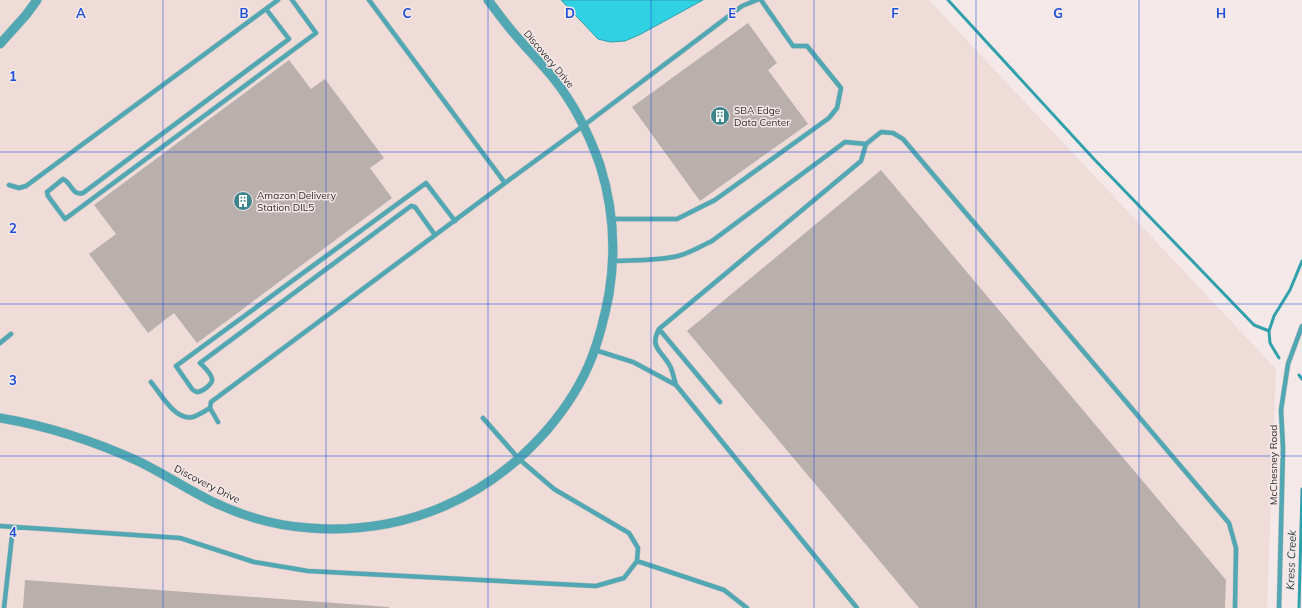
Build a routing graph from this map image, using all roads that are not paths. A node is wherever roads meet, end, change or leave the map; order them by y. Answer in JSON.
{"nodes":[{"id":1,"x":37,"y":0,"type":"edge"},
{"id":2,"x":278,"y":0,"type":"edge"},
{"id":3,"x":292,"y":0,"type":"edge"},
{"id":4,"x":369,"y":0,"type":"edge"},
{"id":5,"x":488,"y":0,"type":"edge"},
{"id":6,"x":757,"y":0,"type":"edge"},
{"id":7,"x":761,"y":0,"type":"edge"},
{"id":8,"x":266,"y":9,"type":"junction"},
{"id":9,"x":0,"y":44,"type":"edge"},
{"id":10,"x":583,"y":126,"type":"junction"},
{"id":11,"x":866,"y":144,"type":"junction"},
{"id":12,"x":505,"y":183,"type":"junction"},
{"id":13,"x":9,"y":185,"type":"dead end"},
{"id":14,"x":611,"y":219,"type":"junction"},
{"id":15,"x":455,"y":221,"type":"junction"},
{"id":16,"x":435,"y":235,"type":"junction"},
{"id":17,"x":612,"y":261,"type":"junction"},
{"id":18,"x":1302,"y":326,"type":"edge"},
{"id":19,"x":659,"y":329,"type":"junction"},
{"id":20,"x":11,"y":334,"type":"dead end"},
{"id":21,"x":0,"y":343,"type":"edge"},
{"id":22,"x":595,"y":350,"type":"junction"},
{"id":23,"x":151,"y":382,"type":"dead end"},
{"id":24,"x":676,"y":384,"type":"junction"},
{"id":25,"x":720,"y":402,"type":"dead end"},
{"id":26,"x":210,"y":408,"type":"junction"},
{"id":27,"x":0,"y":418,"type":"edge"},
{"id":28,"x":483,"y":418,"type":"dead end"},
{"id":29,"x":218,"y":422,"type":"dead end"},
{"id":30,"x":519,"y":459,"type":"junction"},
{"id":31,"x":0,"y":526,"type":"edge"},
{"id":32,"x":13,"y":527,"type":"junction"},
{"id":33,"x":637,"y":561,"type":"junction"},
{"id":34,"x":4,"y":608,"type":"edge"},
{"id":35,"x":747,"y":608,"type":"edge"},
{"id":36,"x":857,"y":608,"type":"edge"},
{"id":37,"x":1235,"y":608,"type":"edge"},
{"id":38,"x":1279,"y":608,"type":"edge"}],
"edges":[{"from":1,"to":9,"type":"street"},
{"from":2,"to":8,"type":"lane"},
{"from":3,"to":8,"type":"lane"},
{"from":4,"to":12,"type":"lane"},
{"from":5,"to":10,"type":"street","name":"Discovery Drive"},
{"from":6,"to":10,"type":"lane"},
{"from":7,"to":14,"type":"lane"},
{"from":8,"to":13,"type":"lane"},
{"from":10,"to":12,"type":"lane"},
{"from":10,"to":14,"type":"street","name":"Discovery Drive"},
{"from":11,"to":17,"type":"lane"},
{"from":11,"to":19,"type":"lane"},
{"from":11,"to":37,"type":"lane"},
{"from":12,"to":15,"type":"lane"},
{"from":14,"to":17,"type":"street","name":"Discovery Drive"},
{"from":15,"to":16,"type":"lane"},
{"from":15,"to":16,"type":"lane"},
{"from":16,"to":26,"type":"lane"},
{"from":17,"to":22,"type":"street","name":"Discovery Drive"},
{"from":18,"to":38,"type":"lane","name":"McChesney Road"},
{"from":19,"to":24,"type":"lane"},
{"from":19,"to":25,"type":"lane"},
{"from":20,"to":21,"type":"lane"},
{"from":22,"to":24,"type":"lane"},
{"from":22,"to":30,"type":"street","name":"Discovery Drive"},
{"from":23,"to":26,"type":"lane"},
{"from":24,"to":36,"type":"lane"},
{"from":26,"to":29,"type":"lane"},
{"from":27,"to":30,"type":"street","name":"Discovery Drive"},
{"from":28,"to":30,"type":"lane"},
{"from":30,"to":33,"type":"lane"},
{"from":31,"to":32,"type":"lane"},
{"from":32,"to":33,"type":"lane"},
{"from":32,"to":34,"type":"lane"},
{"from":33,"to":35,"type":"lane"}]}
